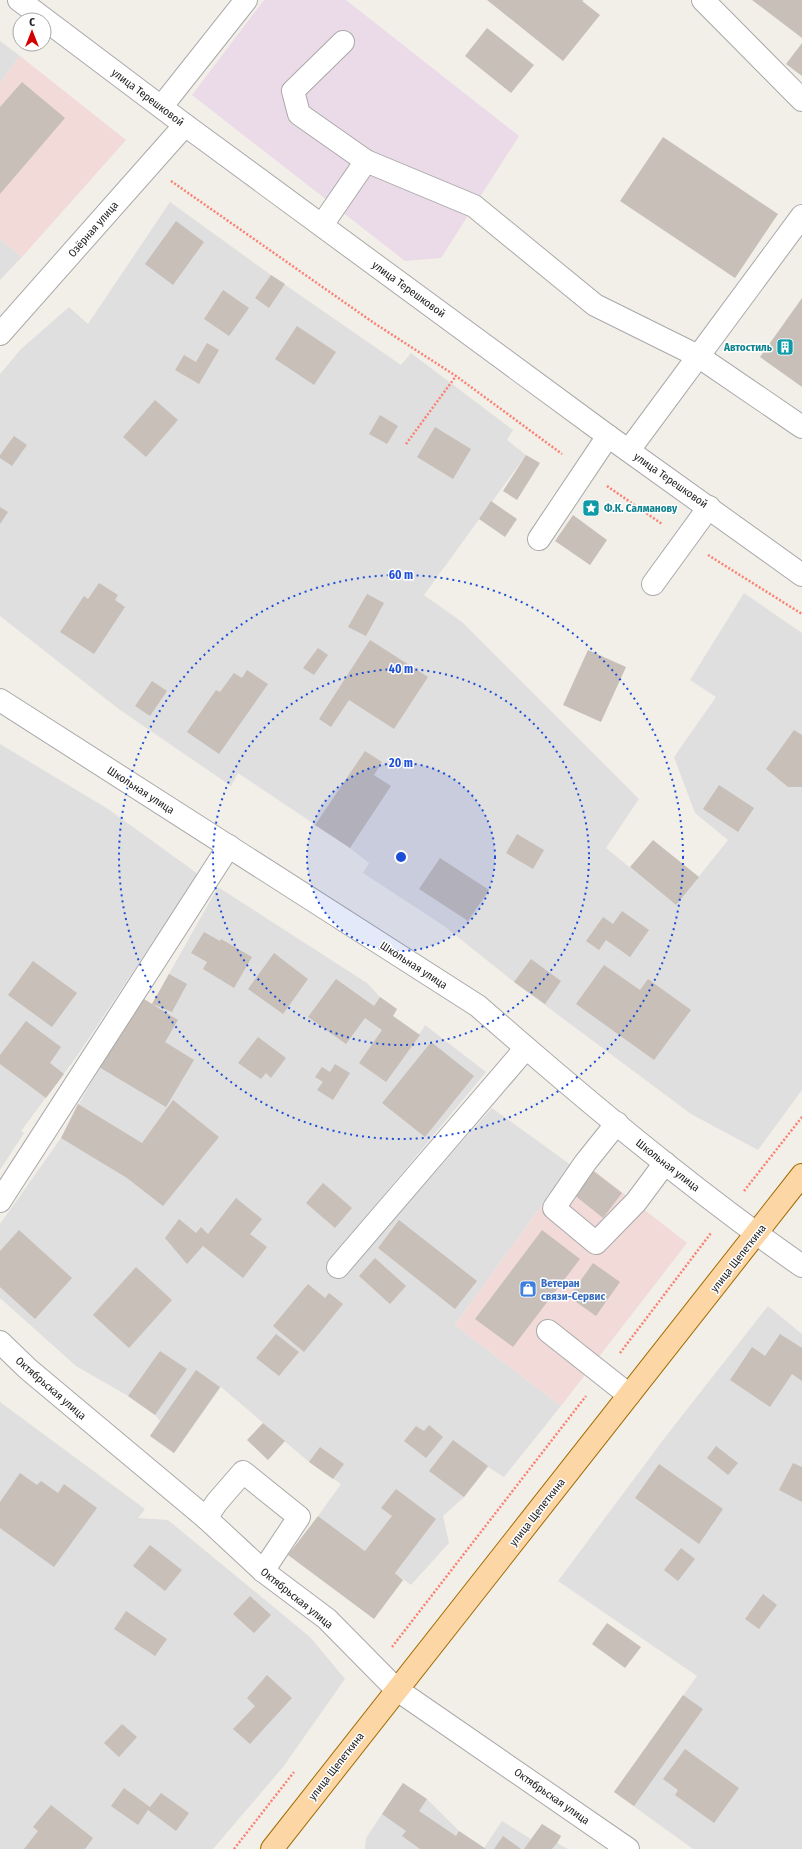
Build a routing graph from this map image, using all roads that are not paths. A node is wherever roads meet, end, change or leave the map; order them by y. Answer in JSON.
{"nodes":[{"id":1,"x":19,"y":0,"type":"edge"},
{"id":2,"x":246,"y":0,"type":"edge"},
{"id":3,"x":703,"y":0,"type":"edge"},
{"id":4,"x":343,"y":42,"type":"dead end"},
{"id":5,"x":802,"y":100,"type":"edge"},
{"id":6,"x":162,"y":106,"type":"junction"},
{"id":7,"x":185,"y":125,"type":"junction"},
{"id":8,"x":366,"y":161,"type":"junction"},
{"id":9,"x":802,"y":216,"type":"edge"},
{"id":10,"x":322,"y":225,"type":"junction"},
{"id":11,"x":0,"y":334,"type":"edge"},
{"id":12,"x":698,"y":356,"type":"junction"},
{"id":13,"x":802,"y":427,"type":"edge"},
{"id":14,"x":608,"y":436,"type":"junction"},
{"id":15,"x":629,"y":450,"type":"junction"},
{"id":16,"x":709,"y":506,"type":"junction"},
{"id":17,"x":539,"y":538,"type":"dead end"},
{"id":18,"x":802,"y":574,"type":"edge"},
{"id":19,"x":653,"y":584,"type":"dead end"},
{"id":20,"x":0,"y":700,"type":"edge"},
{"id":21,"x":228,"y":846,"type":"junction"},
{"id":22,"x":526,"y":1048,"type":"junction"},
{"id":23,"x":616,"y":1123,"type":"junction"},
{"id":24,"x":665,"y":1163,"type":"junction"},
{"id":25,"x":802,"y":1175,"type":"edge"},
{"id":26,"x":0,"y":1201,"type":"edge"},
{"id":27,"x":757,"y":1234,"type":"junction"},
{"id":28,"x":802,"y":1266,"type":"edge"},
{"id":29,"x":338,"y":1267,"type":"dead end"},
{"id":30,"x":548,"y":1331,"type":"dead end"},
{"id":31,"x":0,"y":1342,"type":"edge"},
{"id":32,"x":629,"y":1395,"type":"junction"},
{"id":33,"x":206,"y":1518,"type":"junction"},
{"id":34,"x":263,"y":1571,"type":"junction"},
{"id":35,"x":396,"y":1689,"type":"junction"},
{"id":36,"x":272,"y":1849,"type":"edge"},
{"id":37,"x":628,"y":1849,"type":"edge"}],
"edges":[{"from":1,"to":6,"type":"street","name":"улица Терешковой"},
{"from":2,"to":6,"type":"street"},
{"from":3,"to":5,"type":"street"},
{"from":4,"to":8,"type":"street"},
{"from":6,"to":7,"type":"street","name":"улица Терешковой"},
{"from":7,"to":10,"type":"street","name":"улица Терешковой"},
{"from":7,"to":11,"type":"street","name":"Озёрная улица"},
{"from":8,"to":10,"type":"street"},
{"from":8,"to":12,"type":"street"},
{"from":9,"to":12,"type":"street"},
{"from":10,"to":14,"type":"street","name":"улица Терешковой"},
{"from":12,"to":13,"type":"street"},
{"from":12,"to":15,"type":"street"},
{"from":14,"to":15,"type":"street","name":"улица Терешковой"},
{"from":14,"to":17,"type":"street"},
{"from":15,"to":16,"type":"street","name":"улица Терешковой"},
{"from":16,"to":18,"type":"street","name":"улица Терешковой"},
{"from":16,"to":19,"type":"street"},
{"from":20,"to":21,"type":"street","name":"Школьная улица"},
{"from":21,"to":22,"type":"street","name":"Школьная улица"},
{"from":21,"to":26,"type":"street"},
{"from":22,"to":23,"type":"street","name":"Школьная улица"},
{"from":22,"to":29,"type":"street"},
{"from":23,"to":24,"type":"street","name":"Школьная улица"},
{"from":23,"to":24,"type":"street"},
{"from":24,"to":27,"type":"street","name":"Школьная улица"},
{"from":25,"to":27,"type":"main road","name":"улица Щепеткина"},
{"from":27,"to":28,"type":"street","name":"Школьная улица"},
{"from":27,"to":32,"type":"main road","name":"улица Щепеткина"},
{"from":30,"to":32,"type":"street"},
{"from":31,"to":33,"type":"street","name":"Октябрьская улица"},
{"from":32,"to":35,"type":"main road","name":"улица Щепеткина"},
{"from":33,"to":34,"type":"street","name":"Октябрьская улица"},
{"from":33,"to":34,"type":"street"},
{"from":34,"to":35,"type":"street","name":"Октябрьская улица"},
{"from":35,"to":36,"type":"main road","name":"улица Щепеткина"},
{"from":35,"to":37,"type":"street","name":"Октябрьская улица"}]}
